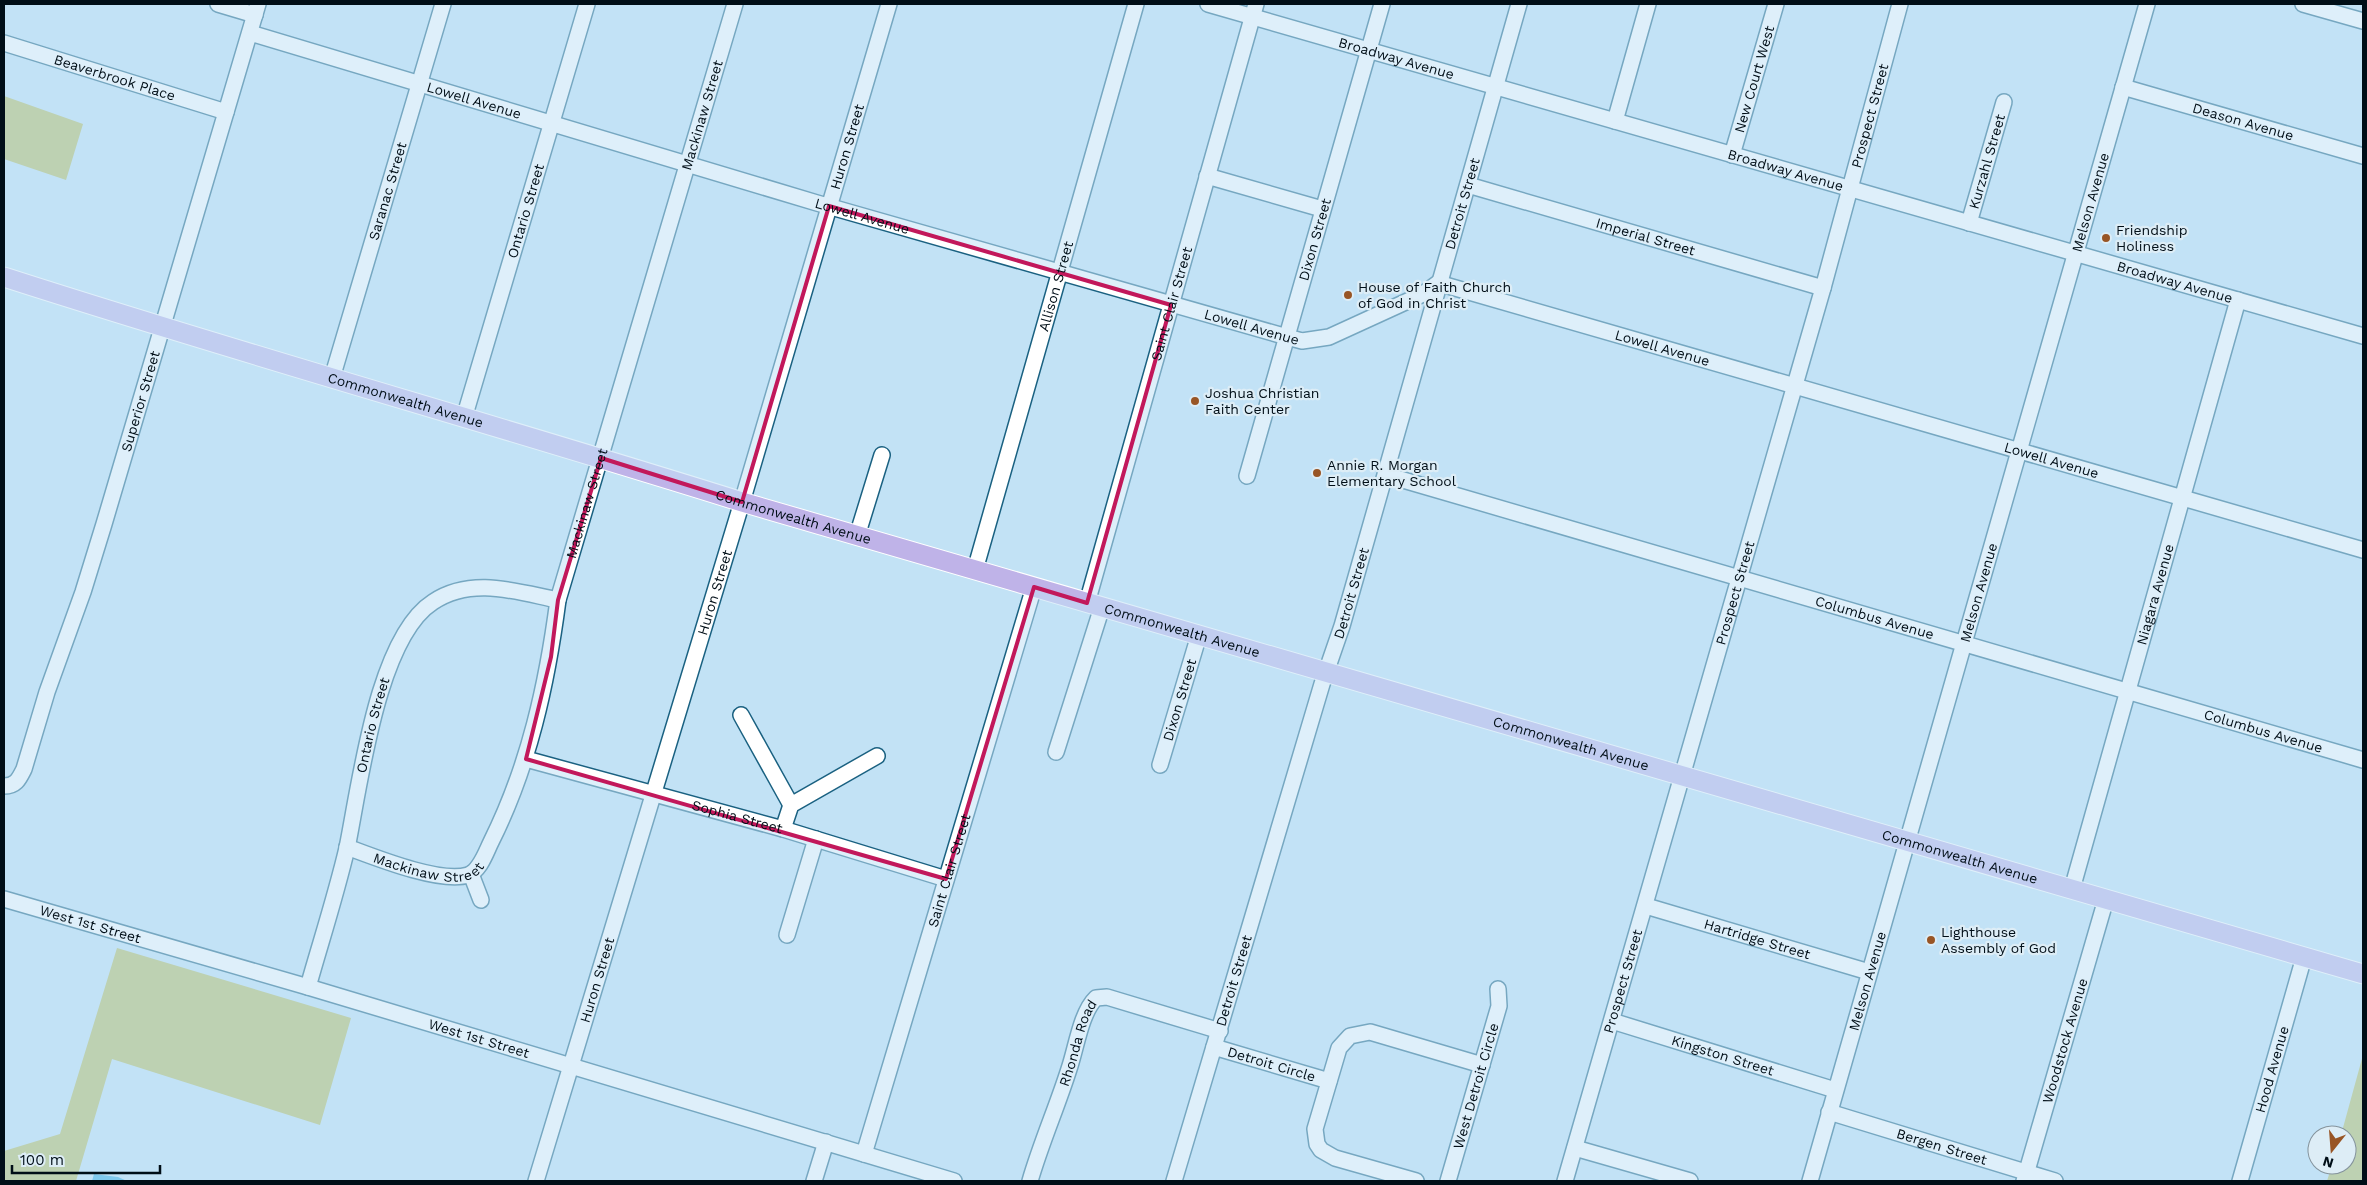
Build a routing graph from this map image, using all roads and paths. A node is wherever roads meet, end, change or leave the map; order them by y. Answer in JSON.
{"nodes":[{"id":1,"x":218,"y":4,"type":"edge"},
{"id":2,"x":443,"y":4,"type":"edge"},
{"id":3,"x":587,"y":4,"type":"edge"},
{"id":4,"x":735,"y":4,"type":"edge"},
{"id":5,"x":889,"y":4,"type":"edge"},
{"id":6,"x":1136,"y":4,"type":"edge"},
{"id":7,"x":1208,"y":4,"type":"edge"},
{"id":8,"x":1382,"y":4,"type":"edge"},
{"id":9,"x":1519,"y":4,"type":"edge"},
{"id":10,"x":1648,"y":4,"type":"edge"},
{"id":11,"x":1776,"y":4,"type":"edge"},
{"id":12,"x":1900,"y":4,"type":"edge"},
{"id":13,"x":2147,"y":4,"type":"edge"},
{"id":14,"x":2303,"y":4,"type":"edge"},
{"id":15,"x":257,"y":10,"type":"edge"},
{"id":16,"x":1254,"y":10,"type":"edge"},
{"id":17,"x":2363,"y":21,"type":"edge"},
{"id":18,"x":250,"y":33,"type":"junction"},
{"id":19,"x":4,"y":42,"type":"edge"},
{"id":20,"x":1369,"y":49,"type":"junction"},
{"id":21,"x":419,"y":84,"type":"junction"},
{"id":22,"x":1496,"y":87,"type":"junction"},
{"id":23,"x":2123,"y":87,"type":"junction"},
{"id":24,"x":2004,"y":102,"type":"dead end"},
{"id":25,"x":226,"y":112,"type":"junction"},
{"id":26,"x":1615,"y":121,"type":"junction"},
{"id":27,"x":551,"y":124,"type":"junction"},
{"id":28,"x":1732,"y":155,"type":"junction"},
{"id":29,"x":2363,"y":156,"type":"edge"},
{"id":30,"x":688,"y":165,"type":"junction"},
{"id":31,"x":1207,"y":176,"type":"junction"},
{"id":32,"x":1468,"y":185,"type":"junction"},
{"id":33,"x":1850,"y":189,"type":"junction"},
{"id":34,"x":829,"y":206,"type":"junction"},
{"id":35,"x":1322,"y":209,"type":"junction"},
{"id":36,"x":1968,"y":223,"type":"junction"},
{"id":37,"x":2075,"y":253,"type":"junction"},
{"id":38,"x":1058,"y":273,"type":"junction"},
{"id":39,"x":4,"y":277,"type":"edge"},
{"id":40,"x":1438,"y":283,"type":"junction"},
{"id":41,"x":1823,"y":288,"type":"junction"},
{"id":42,"x":2238,"y":300,"type":"junction"},
{"id":43,"x":1172,"y":305,"type":"junction"},
{"id":44,"x":163,"y":328,"type":"junction"},
{"id":45,"x":2363,"y":334,"type":"edge"},
{"id":46,"x":1287,"y":337,"type":"junction"},
{"id":47,"x":332,"y":378,"type":"junction"},
{"id":48,"x":1793,"y":386,"type":"junction"},
{"id":49,"x":464,"y":418,"type":"junction"},
{"id":50,"x":2019,"y":452,"type":"junction"},
{"id":51,"x":882,"y":455,"type":"dead end"},
{"id":52,"x":601,"y":458,"type":"junction"},
{"id":53,"x":1386,"y":475,"type":"junction"},
{"id":54,"x":1247,"y":476,"type":"dead end"},
{"id":55,"x":2183,"y":498,"type":"junction"},
{"id":56,"x":742,"y":502,"type":"junction"},
{"id":57,"x":857,"y":536,"type":"junction"},
{"id":58,"x":2363,"y":550,"type":"edge"},
{"id":59,"x":974,"y":570,"type":"junction"},
{"id":60,"x":1738,"y":578,"type":"junction"},
{"id":61,"x":1034,"y":588,"type":"junction"},
{"id":62,"x":558,"y":600,"type":"junction"},
{"id":63,"x":1095,"y":605,"type":"junction"},
{"id":64,"x":1199,"y":635,"type":"junction"},
{"id":65,"x":1963,"y":644,"type":"junction"},
{"id":66,"x":1326,"y":673,"type":"junction"},
{"id":67,"x":2128,"y":692,"type":"junction"},
{"id":68,"x":741,"y":715,"type":"dead end"},
{"id":69,"x":1056,"y":752,"type":"dead end"},
{"id":70,"x":877,"y":756,"type":"dead end"},
{"id":71,"x":526,"y":759,"type":"junction"},
{"id":72,"x":2363,"y":760,"type":"edge"},
{"id":73,"x":1160,"y":765,"type":"dead end"},
{"id":74,"x":1682,"y":776,"type":"junction"},
{"id":75,"x":4,"y":786,"type":"edge"},
{"id":76,"x":653,"y":794,"type":"junction"},
{"id":77,"x":790,"y":805,"type":"junction"},
{"id":78,"x":783,"y":829,"type":"junction"},
{"id":79,"x":816,"y":840,"type":"junction"},
{"id":80,"x":1907,"y":842,"type":"junction"},
{"id":81,"x":347,"y":847,"type":"junction"},
{"id":82,"x":471,"y":874,"type":"junction"},
{"id":83,"x":946,"y":879,"type":"junction"},
{"id":84,"x":2072,"y":889,"type":"junction"},
{"id":85,"x":4,"y":899,"type":"edge"},
{"id":86,"x":2106,"y":899,"type":"junction"},
{"id":87,"x":482,"y":900,"type":"dead end"},
{"id":88,"x":1646,"y":906,"type":"junction"},
{"id":89,"x":787,"y":935,"type":"dead end"},
{"id":90,"x":2304,"y":957,"type":"junction"},
{"id":91,"x":1869,"y":972,"type":"junction"},
{"id":92,"x":2363,"y":974,"type":"edge"},
{"id":93,"x":308,"y":987,"type":"junction"},
{"id":94,"x":1498,"y":989,"type":"dead end"},
{"id":95,"x":1612,"y":1021,"type":"junction"},
{"id":96,"x":1220,"y":1031,"type":"junction"},
{"id":97,"x":1214,"y":1048,"type":"junction"},
{"id":98,"x":1482,"y":1065,"type":"junction"},
{"id":99,"x":571,"y":1066,"type":"junction"},
{"id":100,"x":1328,"y":1081,"type":"junction"},
{"id":101,"x":1835,"y":1090,"type":"junction"},
{"id":102,"x":1829,"y":1112,"type":"junction"},
{"id":103,"x":826,"y":1142,"type":"junction"},
{"id":104,"x":1575,"y":1148,"type":"junction"},
{"id":105,"x":864,"y":1154,"type":"junction"},
{"id":106,"x":2026,"y":1177,"type":"edge"},
{"id":107,"x":536,"y":1181,"type":"edge"},
{"id":108,"x":814,"y":1181,"type":"edge"},
{"id":109,"x":954,"y":1181,"type":"edge"},
{"id":110,"x":1030,"y":1181,"type":"edge"},
{"id":111,"x":1174,"y":1181,"type":"edge"},
{"id":112,"x":1416,"y":1181,"type":"edge"},
{"id":113,"x":1448,"y":1181,"type":"edge"},
{"id":114,"x":1565,"y":1181,"type":"edge"},
{"id":115,"x":1690,"y":1181,"type":"edge"},
{"id":116,"x":1810,"y":1181,"type":"edge"},
{"id":117,"x":2055,"y":1181,"type":"edge"},
{"id":118,"x":2240,"y":1181,"type":"edge"}],
"edges":[{"from":1,"to":15,"type":"street"},
{"from":2,"to":21,"type":"street","name":"Saranac Street"},
{"from":3,"to":27,"type":"street","name":"Ontario Street"},
{"from":4,"to":30,"type":"street","name":"Mackinaw Street"},
{"from":5,"to":34,"type":"street","name":"Huron Street"},
{"from":6,"to":38,"type":"street","name":"Allison Street"},
{"from":7,"to":16,"type":"street","name":"Broadway Avenue"},
{"from":8,"to":20,"type":"street","name":"Dixon Street"},
{"from":9,"to":22,"type":"street","name":"Detroit Street"},
{"from":10,"to":26,"type":"street"},
{"from":11,"to":28,"type":"street","name":"New Court West"},
{"from":12,"to":33,"type":"street","name":"Prospect Street"},
{"from":13,"to":23,"type":"street","name":"Melson Avenue"},
{"from":14,"to":17,"type":"street"},
{"from":15,"to":18,"type":"street","name":"Superior Street"},
{"from":16,"to":20,"type":"street","name":"Broadway Avenue"},
{"from":16,"to":31,"type":"street","name":"Saint Clair Street"},
{"from":18,"to":21,"type":"street","name":"Lowell Avenue"},
{"from":18,"to":25,"type":"street","name":"Superior Street"},
{"from":19,"to":25,"type":"street","name":"Beaverbrook Place"},
{"from":20,"to":22,"type":"street","name":"Broadway Avenue"},
{"from":20,"to":35,"type":"street","name":"Dixon Street"},
{"from":21,"to":27,"type":"street","name":"Lowell Avenue"},
{"from":21,"to":47,"type":"street","name":"Saranac Street"},
{"from":22,"to":26,"type":"street","name":"Broadway Avenue"},
{"from":22,"to":32,"type":"street","name":"Detroit Street"},
{"from":23,"to":29,"type":"street","name":"Deason Avenue"},
{"from":23,"to":37,"type":"street","name":"Melson Avenue"},
{"from":24,"to":36,"type":"street","name":"Kurzahl Street"},
{"from":25,"to":44,"type":"street","name":"Superior Street"},
{"from":26,"to":28,"type":"street","name":"Broadway Avenue"},
{"from":27,"to":30,"type":"street","name":"Lowell Avenue"},
{"from":27,"to":49,"type":"street","name":"Ontario Street"},
{"from":28,"to":33,"type":"street","name":"Broadway Avenue"},
{"from":30,"to":34,"type":"street","name":"Lowell Avenue"},
{"from":30,"to":52,"type":"street","name":"Mackinaw Street"},
{"from":31,"to":35,"type":"street"},
{"from":31,"to":43,"type":"street","name":"Saint Clair Street"},
{"from":32,"to":40,"type":"street","name":"Detroit Street"},
{"from":32,"to":41,"type":"street","name":"Imperial Street"},
{"from":33,"to":36,"type":"street","name":"Broadway Avenue"},
{"from":33,"to":41,"type":"street","name":"Prospect Street"},
{"from":34,"to":38,"type":"street","name":"Lowell Avenue"},
{"from":34,"to":56,"type":"street","name":"Huron Street"},
{"from":35,"to":46,"type":"street","name":"Dixon Street"},
{"from":36,"to":37,"type":"street","name":"Broadway Avenue"},
{"from":37,"to":42,"type":"street","name":"Broadway Avenue"},
{"from":37,"to":50,"type":"street","name":"Melson Avenue"},
{"from":38,"to":43,"type":"street","name":"Lowell Avenue"},
{"from":38,"to":59,"type":"street","name":"Allison Street"},
{"from":39,"to":44,"type":"main road","name":"Commonwealth Avenue"},
{"from":40,"to":46,"type":"street","name":"Lowell Avenue"},
{"from":40,"to":48,"type":"street","name":"Lowell Avenue"},
{"from":40,"to":53,"type":"street","name":"Detroit Street"},
{"from":41,"to":48,"type":"street","name":"Prospect Street"},
{"from":42,"to":45,"type":"street","name":"Broadway Avenue"},
{"from":42,"to":55,"type":"street","name":"Niagara Avenue"},
{"from":43,"to":46,"type":"street","name":"Lowell Avenue"},
{"from":43,"to":63,"type":"street","name":"Saint Clair Street"},
{"from":44,"to":47,"type":"main road","name":"Commonwealth Avenue"},
{"from":44,"to":75,"type":"street","name":"Superior Street"},
{"from":46,"to":54,"type":"street","name":"Dixon Street"},
{"from":47,"to":49,"type":"main road","name":"Commonwealth Avenue"},
{"from":48,"to":50,"type":"street","name":"Lowell Avenue"},
{"from":48,"to":60,"type":"street","name":"Prospect Street"},
{"from":49,"to":52,"type":"main road","name":"Commonwealth Avenue"},
{"from":50,"to":55,"type":"street","name":"Lowell Avenue"},
{"from":50,"to":65,"type":"street","name":"Melson Avenue"},
{"from":51,"to":57,"type":"street"},
{"from":52,"to":56,"type":"main road","name":"Commonwealth Avenue"},
{"from":52,"to":62,"type":"street","name":"Mackinaw Street"},
{"from":53,"to":60,"type":"street","name":"Columbus Avenue"},
{"from":53,"to":66,"type":"street","name":"Detroit Street"},
{"from":55,"to":58,"type":"street","name":"Lowell Avenue"},
{"from":55,"to":67,"type":"street","name":"Niagara Avenue"},
{"from":56,"to":57,"type":"main road","name":"Commonwealth Avenue"},
{"from":56,"to":76,"type":"street","name":"Huron Street"},
{"from":57,"to":59,"type":"main road","name":"Commonwealth Avenue"},
{"from":59,"to":61,"type":"main road","name":"Commonwealth Avenue"},
{"from":60,"to":65,"type":"street","name":"Columbus Avenue"},
{"from":60,"to":74,"type":"street","name":"Prospect Street"},
{"from":61,"to":63,"type":"main road","name":"Commonwealth Avenue"},
{"from":61,"to":83,"type":"street","name":"Saint Clair Street"},
{"from":62,"to":71,"type":"street","name":"Mackinaw Street"},
{"from":62,"to":81,"type":"street","name":"Ontario Street"},
{"from":63,"to":64,"type":"main road","name":"Commonwealth Avenue"},
{"from":63,"to":69,"type":"street","name":"Saint Clair Street"},
{"from":64,"to":66,"type":"main road","name":"Commonwealth Avenue"},
{"from":64,"to":73,"type":"street","name":"Dixon Street"},
{"from":65,"to":67,"type":"street","name":"Columbus Avenue"},
{"from":65,"to":80,"type":"street","name":"Melson Avenue"},
{"from":66,"to":74,"type":"main road","name":"Commonwealth Avenue"},
{"from":66,"to":96,"type":"street","name":"Detroit Street"},
{"from":67,"to":72,"type":"street","name":"Columbus Avenue"},
{"from":67,"to":84,"type":"street","name":"Niagara Avenue"},
{"from":68,"to":77,"type":"street"},
{"from":70,"to":77,"type":"street"},
{"from":71,"to":76,"type":"street","name":"Sophia Street"},
{"from":71,"to":82,"type":"street","name":"Mackinaw Street"},
{"from":74,"to":80,"type":"main road","name":"Commonwealth Avenue"},
{"from":74,"to":88,"type":"street","name":"Prospect Street"},
{"from":76,"to":78,"type":"street","name":"Sophia Street"},
{"from":76,"to":99,"type":"street","name":"Huron Street"},
{"from":77,"to":78,"type":"street"},
{"from":78,"to":79,"type":"street","name":"Sophia Street"},
{"from":79,"to":83,"type":"street","name":"Sophia Street"},
{"from":79,"to":89,"type":"street"},
{"from":80,"to":84,"type":"main road","name":"Commonwealth Avenue"},
{"from":80,"to":91,"type":"street","name":"Melson Avenue"},
{"from":81,"to":82,"type":"street","name":"Mackinaw Street"},
{"from":81,"to":93,"type":"street","name":"Ontario Street"},
{"from":82,"to":87,"type":"street"},
{"from":83,"to":105,"type":"street","name":"Saint Clair Street"},
{"from":84,"to":86,"type":"main road","name":"Commonwealth Avenue"},
{"from":85,"to":93,"type":"street","name":"West 1st Street"},
{"from":86,"to":90,"type":"main road","name":"Commonwealth Avenue"},
{"from":86,"to":106,"type":"street","name":"Woodstock Avenue"},
{"from":88,"to":91,"type":"street","name":"Hartridge Street"},
{"from":88,"to":95,"type":"street","name":"Prospect Street"},
{"from":90,"to":92,"type":"main road","name":"Commonwealth Avenue"},
{"from":90,"to":118,"type":"street","name":"Hood Avenue"},
{"from":91,"to":101,"type":"street","name":"Melson Avenue"},
{"from":93,"to":99,"type":"street","name":"West 1st Street"},
{"from":94,"to":98,"type":"street","name":"West Detroit Circle"},
{"from":95,"to":101,"type":"street","name":"Kingston Street"},
{"from":95,"to":104,"type":"street","name":"Prospect Street"},
{"from":96,"to":97,"type":"street","name":"Detroit Street"},
{"from":96,"to":110,"type":"street","name":"Rhonda Road"},
{"from":97,"to":100,"type":"street","name":"Detroit Circle"},
{"from":97,"to":111,"type":"street","name":"Detroit Street"},
{"from":98,"to":100,"type":"street"},
{"from":98,"to":113,"type":"street","name":"West Detroit Circle"},
{"from":99,"to":103,"type":"street","name":"West 1st Street"},
{"from":99,"to":107,"type":"street","name":"Huron Street"},
{"from":100,"to":112,"type":"street"},
{"from":101,"to":102,"type":"street","name":"Melson Avenue"},
{"from":102,"to":106,"type":"street","name":"Bergen Street"},
{"from":102,"to":116,"type":"street","name":"Melson Avenue"},
{"from":103,"to":105,"type":"street","name":"West 1st Street"},
{"from":103,"to":108,"type":"street"},
{"from":104,"to":114,"type":"street","name":"Prospect Street"},
{"from":104,"to":115,"type":"street"},
{"from":105,"to":109,"type":"street","name":"West 1st Street"},
{"from":106,"to":117,"type":"street","name":"Bergen Street"}]}
